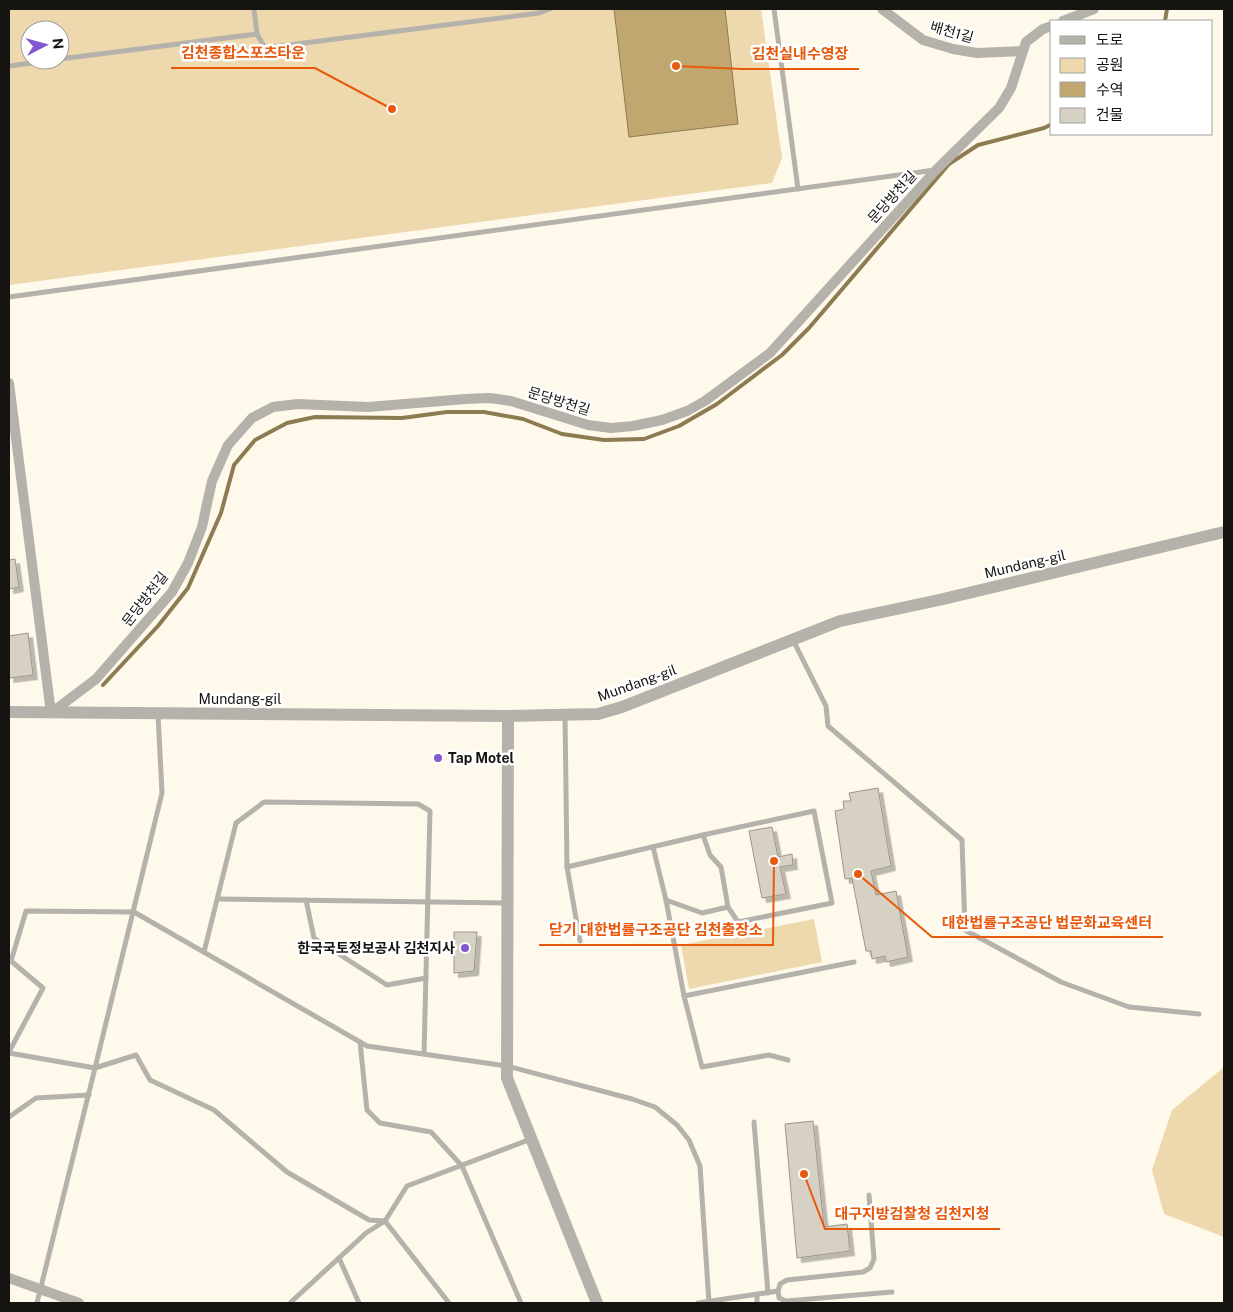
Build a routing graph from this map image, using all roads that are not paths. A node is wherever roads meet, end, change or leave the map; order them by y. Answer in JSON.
{"nodes":[{"id":1,"x":254,"y":9,"type":"edge"},
{"id":2,"x":550,"y":9,"type":"edge"},
{"id":3,"x":774,"y":9,"type":"edge"},
{"id":4,"x":882,"y":9,"type":"edge"},
{"id":5,"x":1094,"y":9,"type":"edge"},
{"id":6,"x":1066,"y":20,"type":"edge"},
{"id":7,"x":1050,"y":27,"type":"edge"},
{"id":8,"x":257,"y":34,"type":"junction"},
{"id":9,"x":1023,"y":51,"type":"junction"},
{"id":10,"x":70,"y":58,"type":"edge"},
{"id":11,"x":936,"y":170,"type":"junction"},
{"id":12,"x":798,"y":189,"type":"junction"},
{"id":13,"x":9,"y":297,"type":"edge"},
{"id":14,"x":9,"y":383,"type":"edge"},
{"id":15,"x":1224,"y":532,"type":"edge"},
{"id":16,"x":792,"y":639,"type":"junction"},
{"id":17,"x":9,"y":712,"type":"edge"},
{"id":18,"x":51,"y":713,"type":"junction"},
{"id":19,"x":158,"y":714,"type":"junction"},
{"id":20,"x":565,"y":714,"type":"junction"},
{"id":21,"x":508,"y":716,"type":"junction"},
{"id":22,"x":703,"y":835,"type":"junction"},
{"id":23,"x":653,"y":847,"type":"junction"},
{"id":24,"x":567,"y":867,"type":"junction"},
{"id":25,"x":218,"y":899,"type":"junction"},
{"id":26,"x":306,"y":900,"type":"junction"},
{"id":27,"x":666,"y":900,"type":"junction"},
{"id":28,"x":428,"y":902,"type":"junction"},
{"id":29,"x":508,"y":903,"type":"junction"},
{"id":30,"x":728,"y":907,"type":"junction"},
{"id":31,"x":134,"y":912,"type":"junction"},
{"id":32,"x":580,"y":941,"type":"dead end"},
{"id":33,"x":204,"y":952,"type":"junction"},
{"id":34,"x":854,"y":962,"type":"dead end"},
{"id":35,"x":426,"y":978,"type":"junction"},
{"id":36,"x":684,"y":996,"type":"junction"},
{"id":37,"x":1198,"y":1014,"type":"dead end"},
{"id":38,"x":360,"y":1042,"type":"junction"},
{"id":39,"x":9,"y":1053,"type":"edge"},
{"id":40,"x":424,"y":1054,"type":"junction"},
{"id":41,"x":788,"y":1060,"type":"dead end"},
{"id":42,"x":507,"y":1066,"type":"junction"},
{"id":43,"x":96,"y":1068,"type":"junction"},
{"id":44,"x":89,"y":1095,"type":"junction"},
{"id":45,"x":9,"y":1117,"type":"edge"},
{"id":46,"x":754,"y":1122,"type":"dead end"},
{"id":47,"x":532,"y":1139,"type":"junction"},
{"id":48,"x":462,"y":1166,"type":"junction"},
{"id":49,"x":869,"y":1195,"type":"dead end"},
{"id":50,"x":385,"y":1221,"type":"junction"},
{"id":51,"x":339,"y":1258,"type":"junction"},
{"id":52,"x":9,"y":1278,"type":"edge"},
{"id":53,"x":40,"y":1290,"type":"junction"},
{"id":54,"x":778,"y":1291,"type":"junction"},
{"id":55,"x":892,"y":1292,"type":"dead end"},
{"id":56,"x":768,"y":1293,"type":"junction"},
{"id":57,"x":756,"y":1294,"type":"junction"},
{"id":58,"x":709,"y":1302,"type":"edge"},
{"id":59,"x":37,"y":1303,"type":"edge"},
{"id":60,"x":79,"y":1303,"type":"edge"},
{"id":61,"x":290,"y":1303,"type":"edge"},
{"id":62,"x":359,"y":1303,"type":"edge"},
{"id":63,"x":450,"y":1303,"type":"edge"},
{"id":64,"x":521,"y":1303,"type":"edge"},
{"id":65,"x":597,"y":1303,"type":"edge"},
{"id":66,"x":698,"y":1303,"type":"edge"},
{"id":67,"x":757,"y":1303,"type":"edge"}],
"edges":[{"from":1,"to":8,"type":"lane"},
{"from":2,"to":8,"type":"lane"},
{"from":3,"to":12,"type":"lane"},
{"from":4,"to":9,"type":"street","name":"배천1길"},
{"from":5,"to":6,"type":"street"},
{"from":7,"to":9,"type":"street","name":"문당방천길"},
{"from":8,"to":10,"type":"lane"},
{"from":9,"to":11,"type":"street","name":"문당방천길"},
{"from":11,"to":12,"type":"lane"},
{"from":11,"to":18,"type":"street","name":"문당방천길"},
{"from":12,"to":13,"type":"lane"},
{"from":14,"to":18,"type":"street"},
{"from":15,"to":16,"type":"street","name":"Mundang-gil"},
{"from":16,"to":20,"type":"street","name":"Mundang-gil"},
{"from":16,"to":37,"type":"lane"},
{"from":17,"to":18,"type":"street","name":"Mundang-gil"},
{"from":18,"to":19,"type":"street","name":"Mundang-gil"},
{"from":19,"to":21,"type":"street","name":"Mundang-gil"},
{"from":19,"to":31,"type":"lane"},
{"from":20,"to":21,"type":"street","name":"Mundang-gil"},
{"from":20,"to":24,"type":"lane"},
{"from":21,"to":29,"type":"street"},
{"from":22,"to":23,"type":"lane"},
{"from":22,"to":30,"type":"lane"},
{"from":22,"to":30,"type":"lane"},
{"from":23,"to":24,"type":"lane"},
{"from":23,"to":27,"type":"lane"},
{"from":24,"to":32,"type":"lane"},
{"from":25,"to":26,"type":"lane"},
{"from":25,"to":28,"type":"lane"},
{"from":25,"to":33,"type":"lane"},
{"from":26,"to":28,"type":"lane"},
{"from":26,"to":35,"type":"lane"},
{"from":27,"to":30,"type":"lane"},
{"from":27,"to":36,"type":"lane"},
{"from":28,"to":29,"type":"lane"},
{"from":28,"to":35,"type":"lane"},
{"from":29,"to":42,"type":"street"},
{"from":31,"to":33,"type":"lane"},
{"from":31,"to":39,"type":"lane"},
{"from":31,"to":43,"type":"lane"},
{"from":33,"to":38,"type":"lane"},
{"from":34,"to":36,"type":"lane"},
{"from":35,"to":40,"type":"lane"},
{"from":36,"to":41,"type":"lane"},
{"from":38,"to":40,"type":"lane"},
{"from":38,"to":48,"type":"lane"},
{"from":39,"to":43,"type":"lane"},
{"from":40,"to":42,"type":"lane"},
{"from":42,"to":47,"type":"street"},
{"from":42,"to":58,"type":"lane"},
{"from":43,"to":44,"type":"lane"},
{"from":43,"to":50,"type":"lane"},
{"from":44,"to":45,"type":"lane"},
{"from":44,"to":53,"type":"lane"},
{"from":46,"to":56,"type":"lane"},
{"from":47,"to":48,"type":"lane"},
{"from":47,"to":65,"type":"street"},
{"from":48,"to":50,"type":"lane"},
{"from":48,"to":64,"type":"lane"},
{"from":49,"to":54,"type":"lane"},
{"from":50,"to":51,"type":"lane"},
{"from":50,"to":63,"type":"lane"},
{"from":51,"to":61,"type":"lane"},
{"from":51,"to":62,"type":"lane"},
{"from":52,"to":53,"type":"street"},
{"from":53,"to":59,"type":"lane"},
{"from":53,"to":60,"type":"street"},
{"from":54,"to":55,"type":"lane"},
{"from":54,"to":56,"type":"lane"},
{"from":56,"to":57,"type":"lane"},
{"from":57,"to":58,"type":"lane"},
{"from":57,"to":67,"type":"lane"},
{"from":58,"to":66,"type":"lane"}]}
